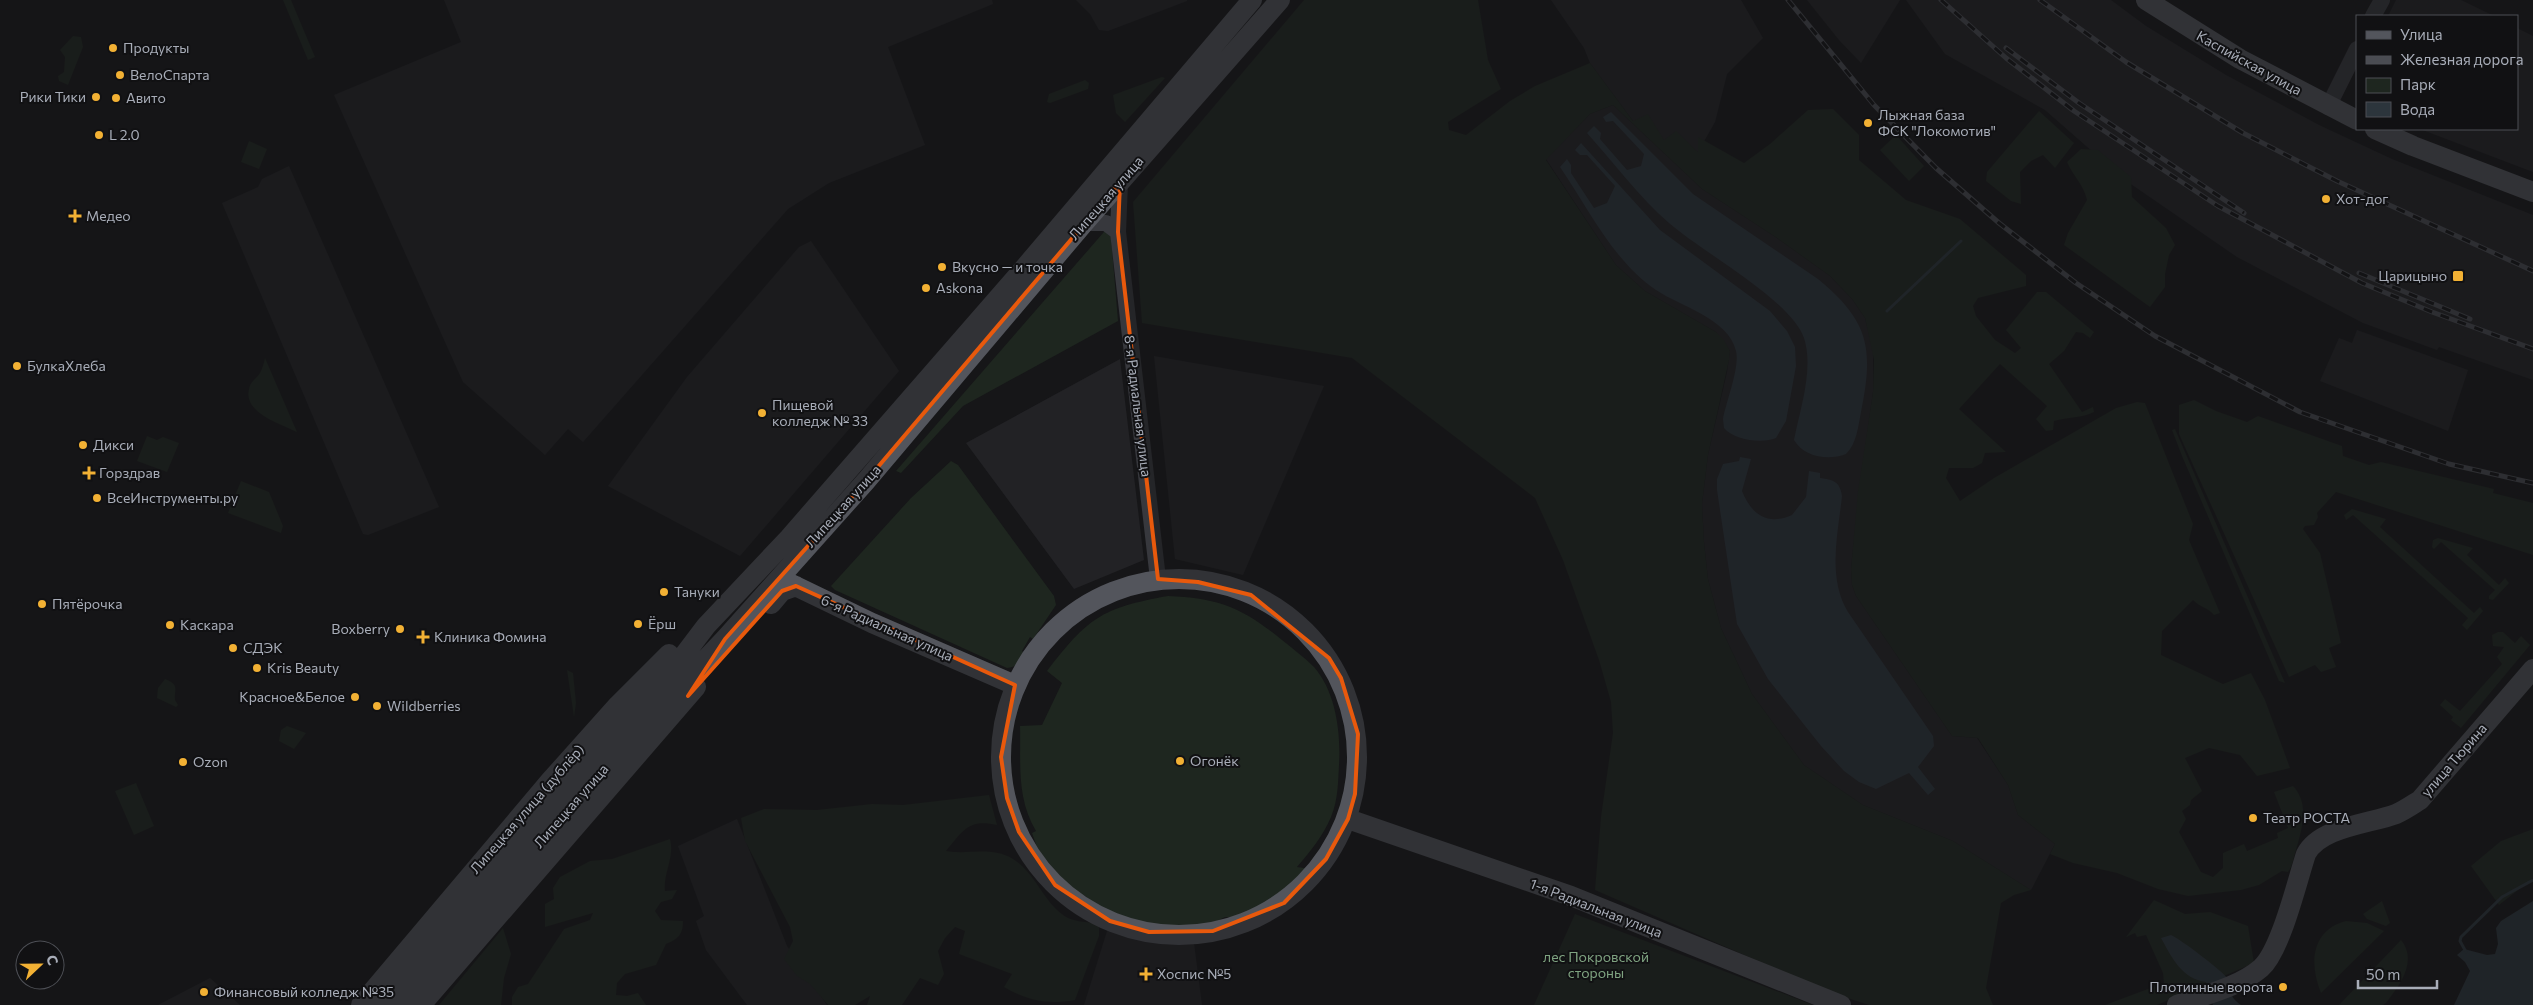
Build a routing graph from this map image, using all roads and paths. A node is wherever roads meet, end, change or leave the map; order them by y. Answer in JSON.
{"nodes":[{"id":1,"x":1252,"y":0,"type":"edge"},
{"id":2,"x":1280,"y":0,"type":"edge"},
{"id":3,"x":2146,"y":0,"type":"edge"},
{"id":4,"x":2382,"y":0,"type":"edge"},
{"id":5,"x":2374,"y":15,"type":"edge"},
{"id":6,"x":2356,"y":51,"type":"edge"},
{"id":7,"x":2328,"y":107,"type":"junction"},
{"id":8,"x":2356,"y":120,"type":"edge"},
{"id":9,"x":2377,"y":130,"type":"edge"},
{"id":10,"x":1120,"y":182,"type":"junction"},
{"id":11,"x":2533,"y":192,"type":"edge"},
{"id":12,"x":1084,"y":223,"type":"junction"},
{"id":13,"x":1118,"y":232,"type":"junction"},
{"id":14,"x":759,"y":570,"type":"junction"},
{"id":15,"x":1158,"y":579,"type":"junction"},
{"id":16,"x":788,"y":582,"type":"junction"},
{"id":17,"x":706,"y":626,"type":"junction"},
{"id":18,"x":725,"y":639,"type":"junction"},
{"id":19,"x":2533,"y":669,"type":"edge"},
{"id":20,"x":1015,"y":685,"type":"junction"},
{"id":21,"x":688,"y":696,"type":"junction"},
{"id":22,"x":1348,"y":819,"type":"junction"},
{"id":23,"x":360,"y":1005,"type":"edge"},
{"id":24,"x":378,"y":1005,"type":"edge"},
{"id":25,"x":398,"y":1005,"type":"edge"},
{"id":26,"x":421,"y":1005,"type":"edge"},
{"id":27,"x":1841,"y":1005,"type":"edge"},
{"id":28,"x":2177,"y":1005,"type":"edge"}],
"edges":[{"from":1,"to":14,"type":"main road","name":"Липецкая улица"},
{"from":2,"to":10,"type":"main road","name":"Липецкая улица"},
{"from":3,"to":7,"type":"main road","name":"Каспийская улица"},
{"from":4,"to":5,"type":"street"},
{"from":6,"to":7,"type":"street"},
{"from":7,"to":8,"type":"main road","name":"Каспийская улица"},
{"from":9,"to":11,"type":"main road"},
{"from":10,"to":12,"type":"main road","name":"Липецкая улица"},
{"from":10,"to":13,"type":"street","name":"8-я Радиальная улица"},
{"from":12,"to":13,"type":"street"},
{"from":12,"to":16,"type":"main road","name":"Липецкая улица"},
{"from":13,"to":15,"type":"street","name":"8-я Радиальная улица"},
{"from":14,"to":16,"type":"main road","name":"6-я Радиальная улица"},
{"from":14,"to":17,"type":"main road","name":"Липецкая улица"},
{"from":15,"to":20,"type":"main road"},
{"from":15,"to":22,"type":"main road"},
{"from":16,"to":18,"type":"main road","name":"Липецкая улица"},
{"from":16,"to":20,"type":"main road","name":"6-я Радиальная улица"},
{"from":16,"to":21,"type":"main road"},
{"from":17,"to":23,"type":"main road","name":"Липецкая улица (дублёр)"},
{"from":17,"to":24,"type":"main road","name":"Липецкая улица"},
{"from":18,"to":21,"type":"main road"},
{"from":18,"to":25,"type":"main road","name":"Липецкая улица"},
{"from":19,"to":28,"type":"main road","name":"улица Тюрина"},
{"from":20,"to":22,"type":"main road"},
{"from":21,"to":26,"type":"main road"},
{"from":22,"to":27,"type":"main road","name":"1-я Радиальная улица"}]}
